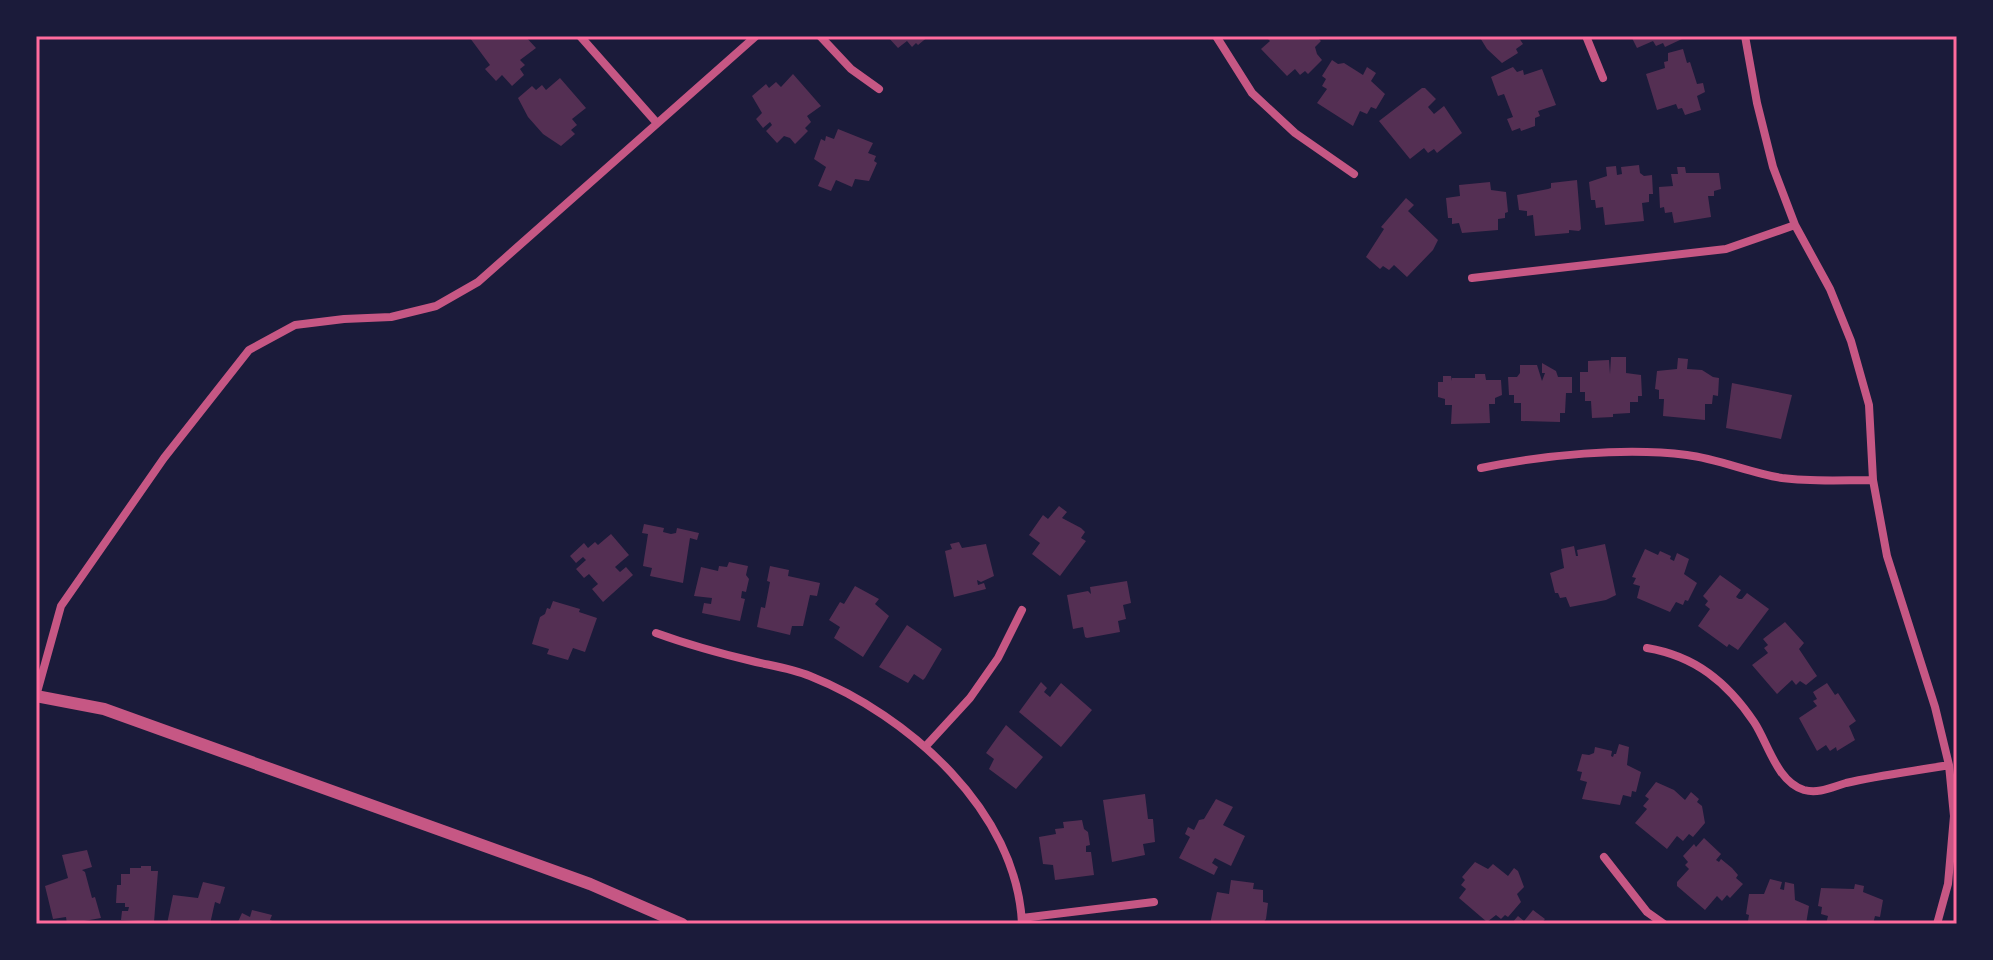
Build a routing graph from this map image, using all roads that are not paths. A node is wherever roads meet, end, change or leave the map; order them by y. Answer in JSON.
{"nodes":[{"id":1,"x":580,"y":36,"type":"edge"},
{"id":2,"x":756,"y":36,"type":"edge"},
{"id":3,"x":820,"y":36,"type":"edge"},
{"id":4,"x":1216,"y":36,"type":"edge"},
{"id":5,"x":1586,"y":36,"type":"edge"},
{"id":6,"x":1745,"y":36,"type":"edge"},
{"id":7,"x":1603,"y":78,"type":"dead end"},
{"id":8,"x":879,"y":89,"type":"dead end"},
{"id":9,"x":656,"y":122,"type":"junction"},
{"id":10,"x":1354,"y":174,"type":"dead end"},
{"id":11,"x":1795,"y":225,"type":"junction"},
{"id":12,"x":1472,"y":278,"type":"dead end"},
{"id":13,"x":1481,"y":468,"type":"dead end"},
{"id":14,"x":1873,"y":480,"type":"junction"},
{"id":15,"x":1022,"y":610,"type":"dead end"},
{"id":16,"x":656,"y":633,"type":"dead end"},
{"id":17,"x":1647,"y":648,"type":"dead end"},
{"id":18,"x":36,"y":696,"type":"edge"},
{"id":19,"x":925,"y":747,"type":"junction"},
{"id":20,"x":1949,"y":765,"type":"junction"},
{"id":21,"x":1604,"y":857,"type":"dead end"},
{"id":22,"x":1154,"y":902,"type":"dead end"},
{"id":23,"x":1022,"y":921,"type":"edge"},
{"id":24,"x":682,"y":924,"type":"edge"},
{"id":25,"x":1664,"y":924,"type":"edge"},
{"id":26,"x":1937,"y":924,"type":"edge"}],
"edges":[{"from":1,"to":9,"type":"street"},
{"from":2,"to":9,"type":"street"},
{"from":3,"to":8,"type":"street"},
{"from":4,"to":10,"type":"street"},
{"from":5,"to":7,"type":"street"},
{"from":6,"to":11,"type":"street"},
{"from":9,"to":18,"type":"street"},
{"from":11,"to":12,"type":"street"},
{"from":11,"to":14,"type":"street"},
{"from":13,"to":14,"type":"street"},
{"from":14,"to":20,"type":"street"},
{"from":15,"to":19,"type":"street"},
{"from":16,"to":19,"type":"street"},
{"from":17,"to":20,"type":"street"},
{"from":18,"to":24,"type":"street"},
{"from":19,"to":23,"type":"street"},
{"from":20,"to":26,"type":"street"},
{"from":21,"to":25,"type":"street"},
{"from":22,"to":23,"type":"street"}]}
